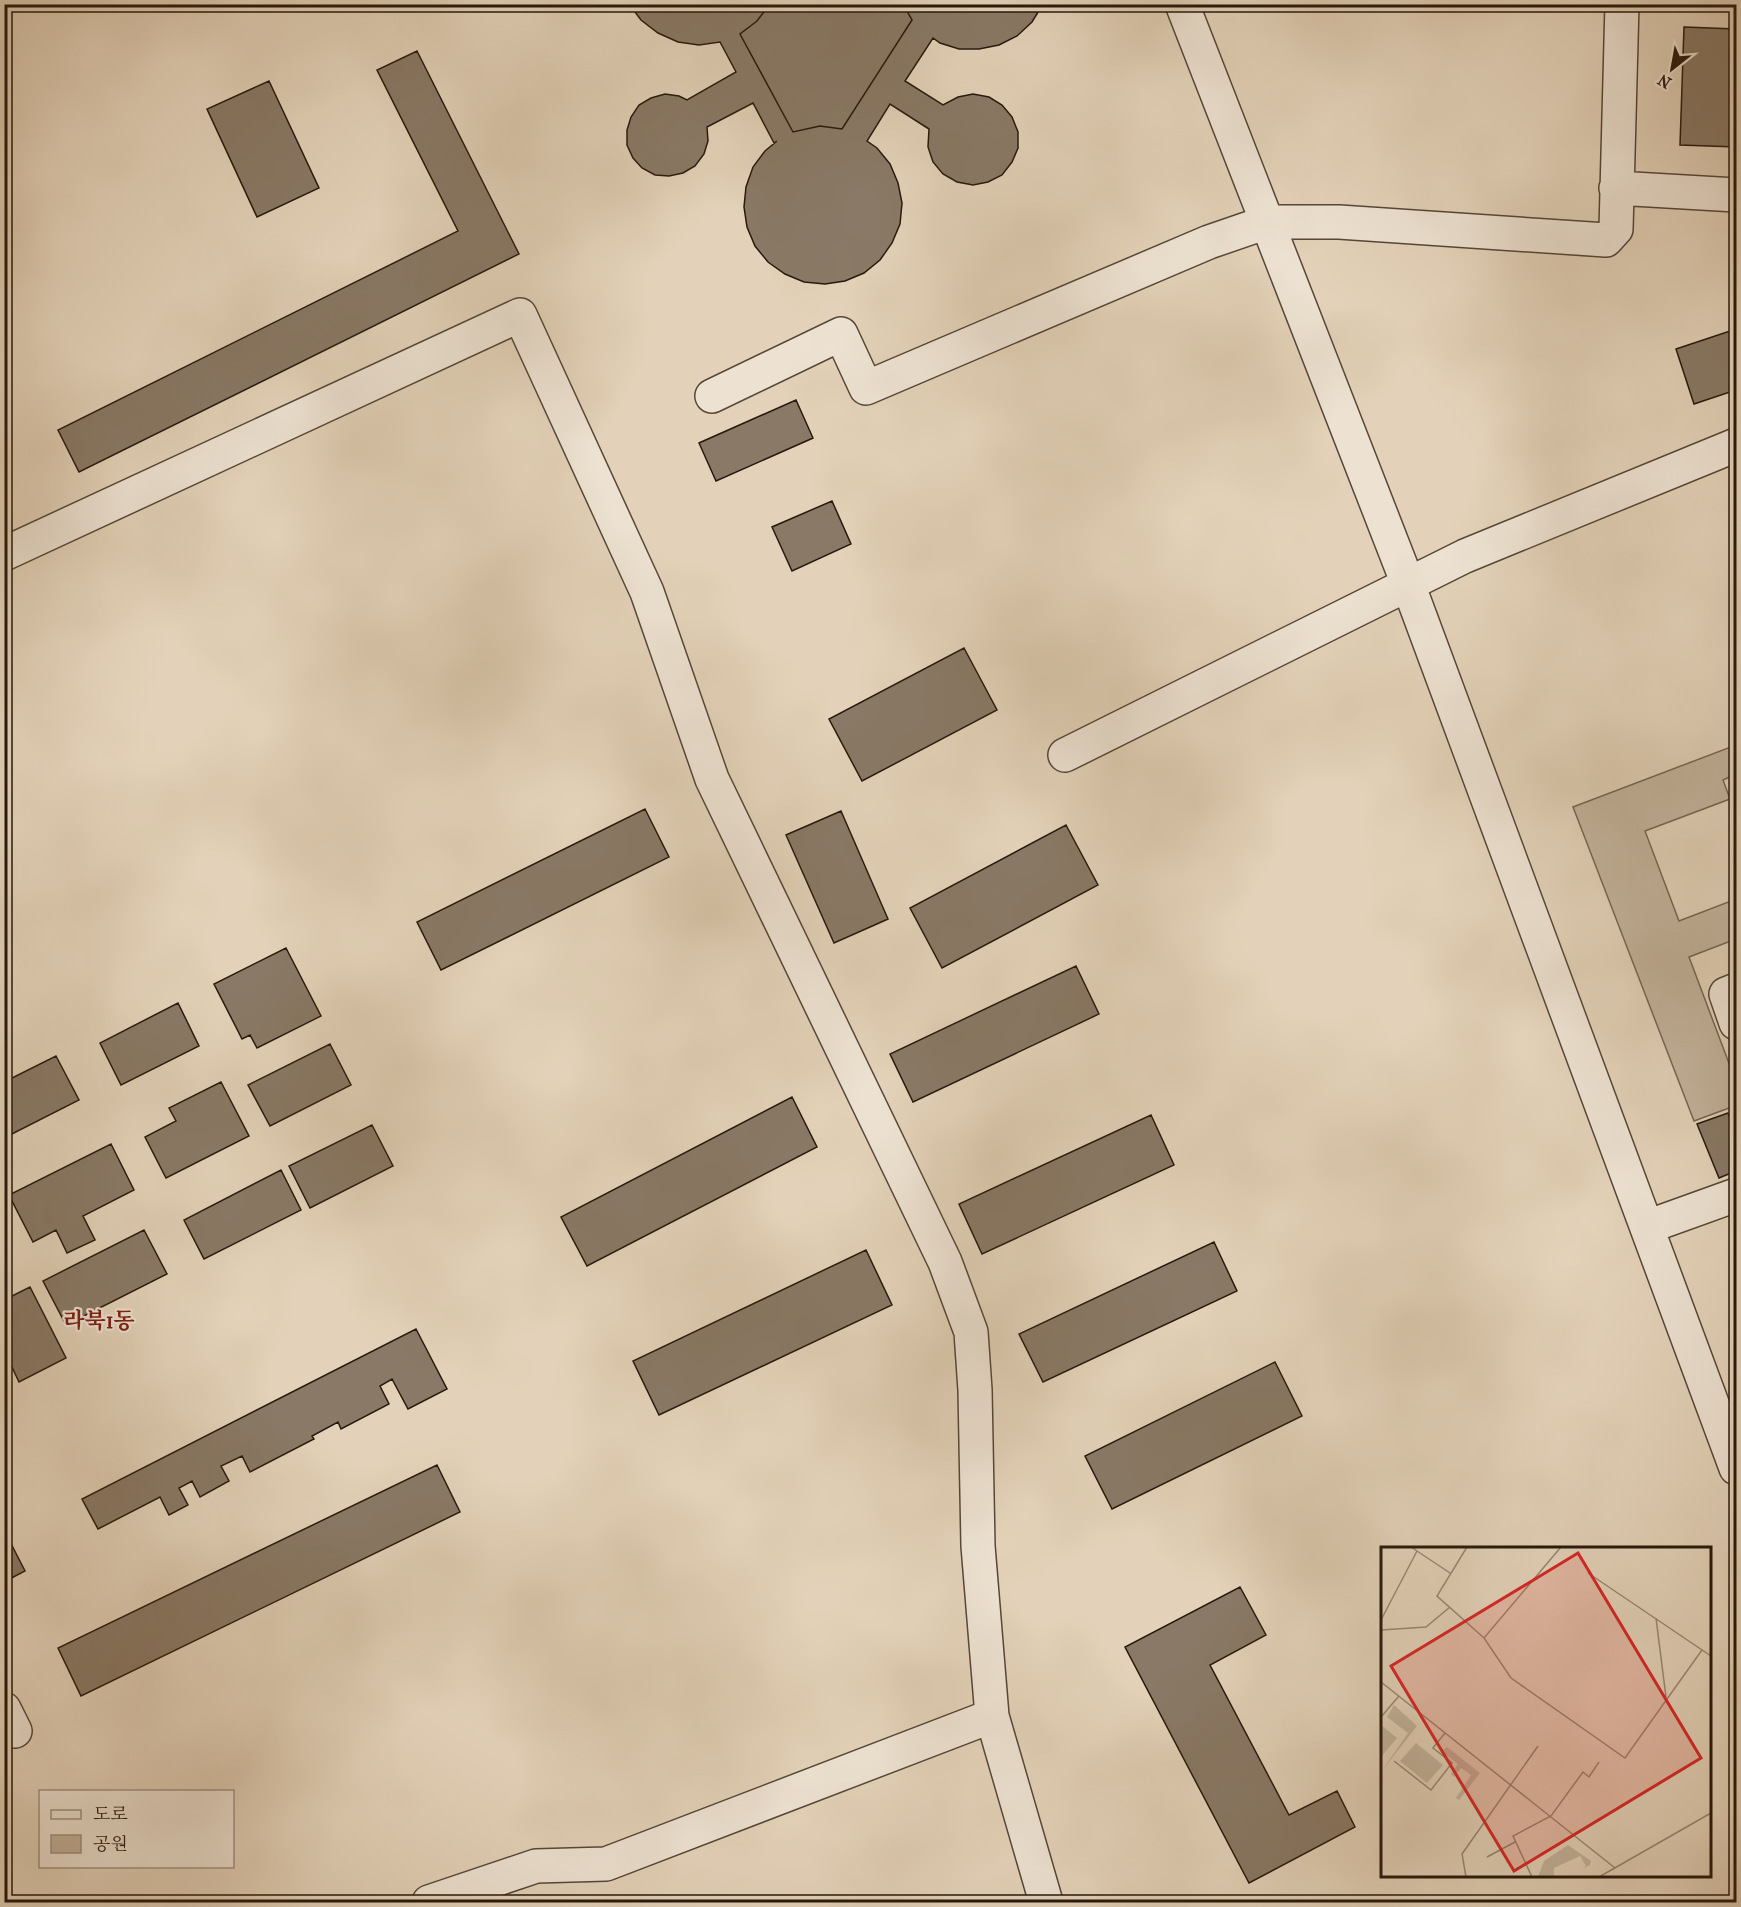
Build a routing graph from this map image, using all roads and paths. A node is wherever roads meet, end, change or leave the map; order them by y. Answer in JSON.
{"nodes":[{"id":1,"x":1182,"y":4,"type":"edge"},
{"id":2,"x":1622,"y":4,"type":"edge"},
{"id":3,"x":1616,"y":188,"type":"junction"},
{"id":4,"x":1737,"y":195,"type":"edge"},
{"id":5,"x":1267,"y":222,"type":"junction"},
{"id":6,"x":712,"y":396,"type":"dead end"},
{"id":7,"x":1737,"y":445,"type":"edge"},
{"id":8,"x":4,"y":554,"type":"edge"},
{"id":9,"x":1408,"y":584,"type":"junction"},
{"id":10,"x":1065,"y":754,"type":"dead end"},
{"id":11,"x":1737,"y":990,"type":"edge"},
{"id":12,"x":1737,"y":1023,"type":"edge"},
{"id":13,"x":1737,"y":1195,"type":"edge"},
{"id":14,"x":1647,"y":1227,"type":"junction"},
{"id":15,"x":1737,"y":1468,"type":"edge"},
{"id":16,"x":992,"y":1716,"type":"junction"},
{"id":17,"x":429,"y":1902,"type":"edge"},
{"id":18,"x":1046,"y":1902,"type":"edge"}],
"edges":[{"from":1,"to":5,"type":"street"},
{"from":2,"to":3,"type":"street"},
{"from":3,"to":4,"type":"street"},
{"from":3,"to":5,"type":"street"},
{"from":5,"to":6,"type":"street"},
{"from":5,"to":9,"type":"street"},
{"from":7,"to":9,"type":"street"},
{"from":8,"to":16,"type":"street"},
{"from":9,"to":10,"type":"street"},
{"from":9,"to":14,"type":"street"},
{"from":11,"to":12,"type":"street"},
{"from":13,"to":14,"type":"street"},
{"from":14,"to":15,"type":"street"},
{"from":16,"to":17,"type":"street"},
{"from":16,"to":18,"type":"street"}]}
